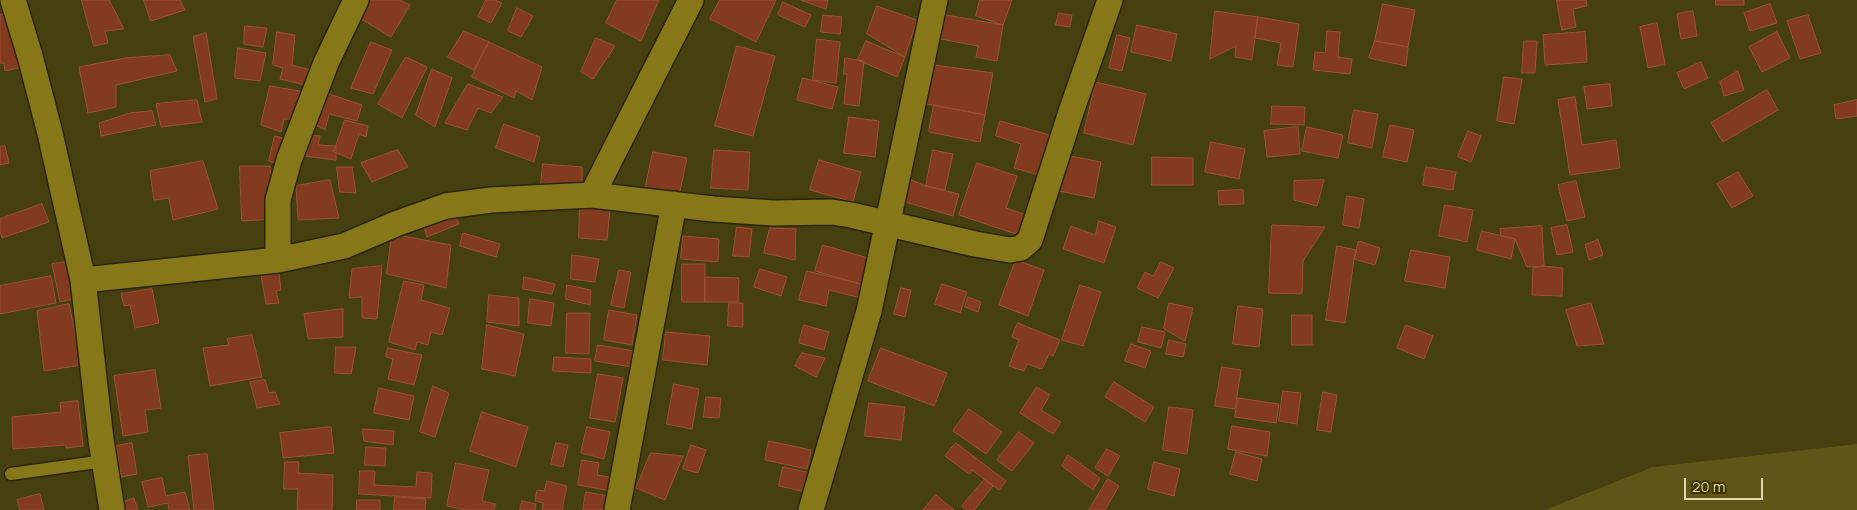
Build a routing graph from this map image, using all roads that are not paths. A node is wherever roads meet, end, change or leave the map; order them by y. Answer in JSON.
{"nodes":[{"id":1,"x":13,"y":0,"type":"edge"},
{"id":2,"x":356,"y":0,"type":"edge"},
{"id":3,"x":691,"y":0,"type":"edge"},
{"id":4,"x":935,"y":0,"type":"edge"},
{"id":5,"x":1110,"y":0,"type":"edge"},
{"id":6,"x":592,"y":195,"type":"junction"},
{"id":7,"x":674,"y":204,"type":"junction"},
{"id":8,"x":886,"y":224,"type":"junction"},
{"id":9,"x":278,"y":260,"type":"junction"},
{"id":10,"x":83,"y":280,"type":"junction"},
{"id":11,"x":104,"y":461,"type":"junction"},
{"id":12,"x":11,"y":474,"type":"dead end"},
{"id":13,"x":112,"y":510,"type":"edge"},
{"id":14,"x":618,"y":510,"type":"edge"},
{"id":15,"x":811,"y":510,"type":"edge"}],
"edges":[{"from":1,"to":10,"type":"street"},
{"from":2,"to":9,"type":"street"},
{"from":3,"to":6,"type":"street"},
{"from":4,"to":8,"type":"street"},
{"from":5,"to":8,"type":"street"},
{"from":6,"to":7,"type":"street"},
{"from":6,"to":9,"type":"street"},
{"from":7,"to":8,"type":"street"},
{"from":7,"to":14,"type":"street"},
{"from":8,"to":15,"type":"street"},
{"from":9,"to":10,"type":"street"},
{"from":10,"to":11,"type":"street"},
{"from":11,"to":12,"type":"lane"},
{"from":11,"to":13,"type":"street"}]}
